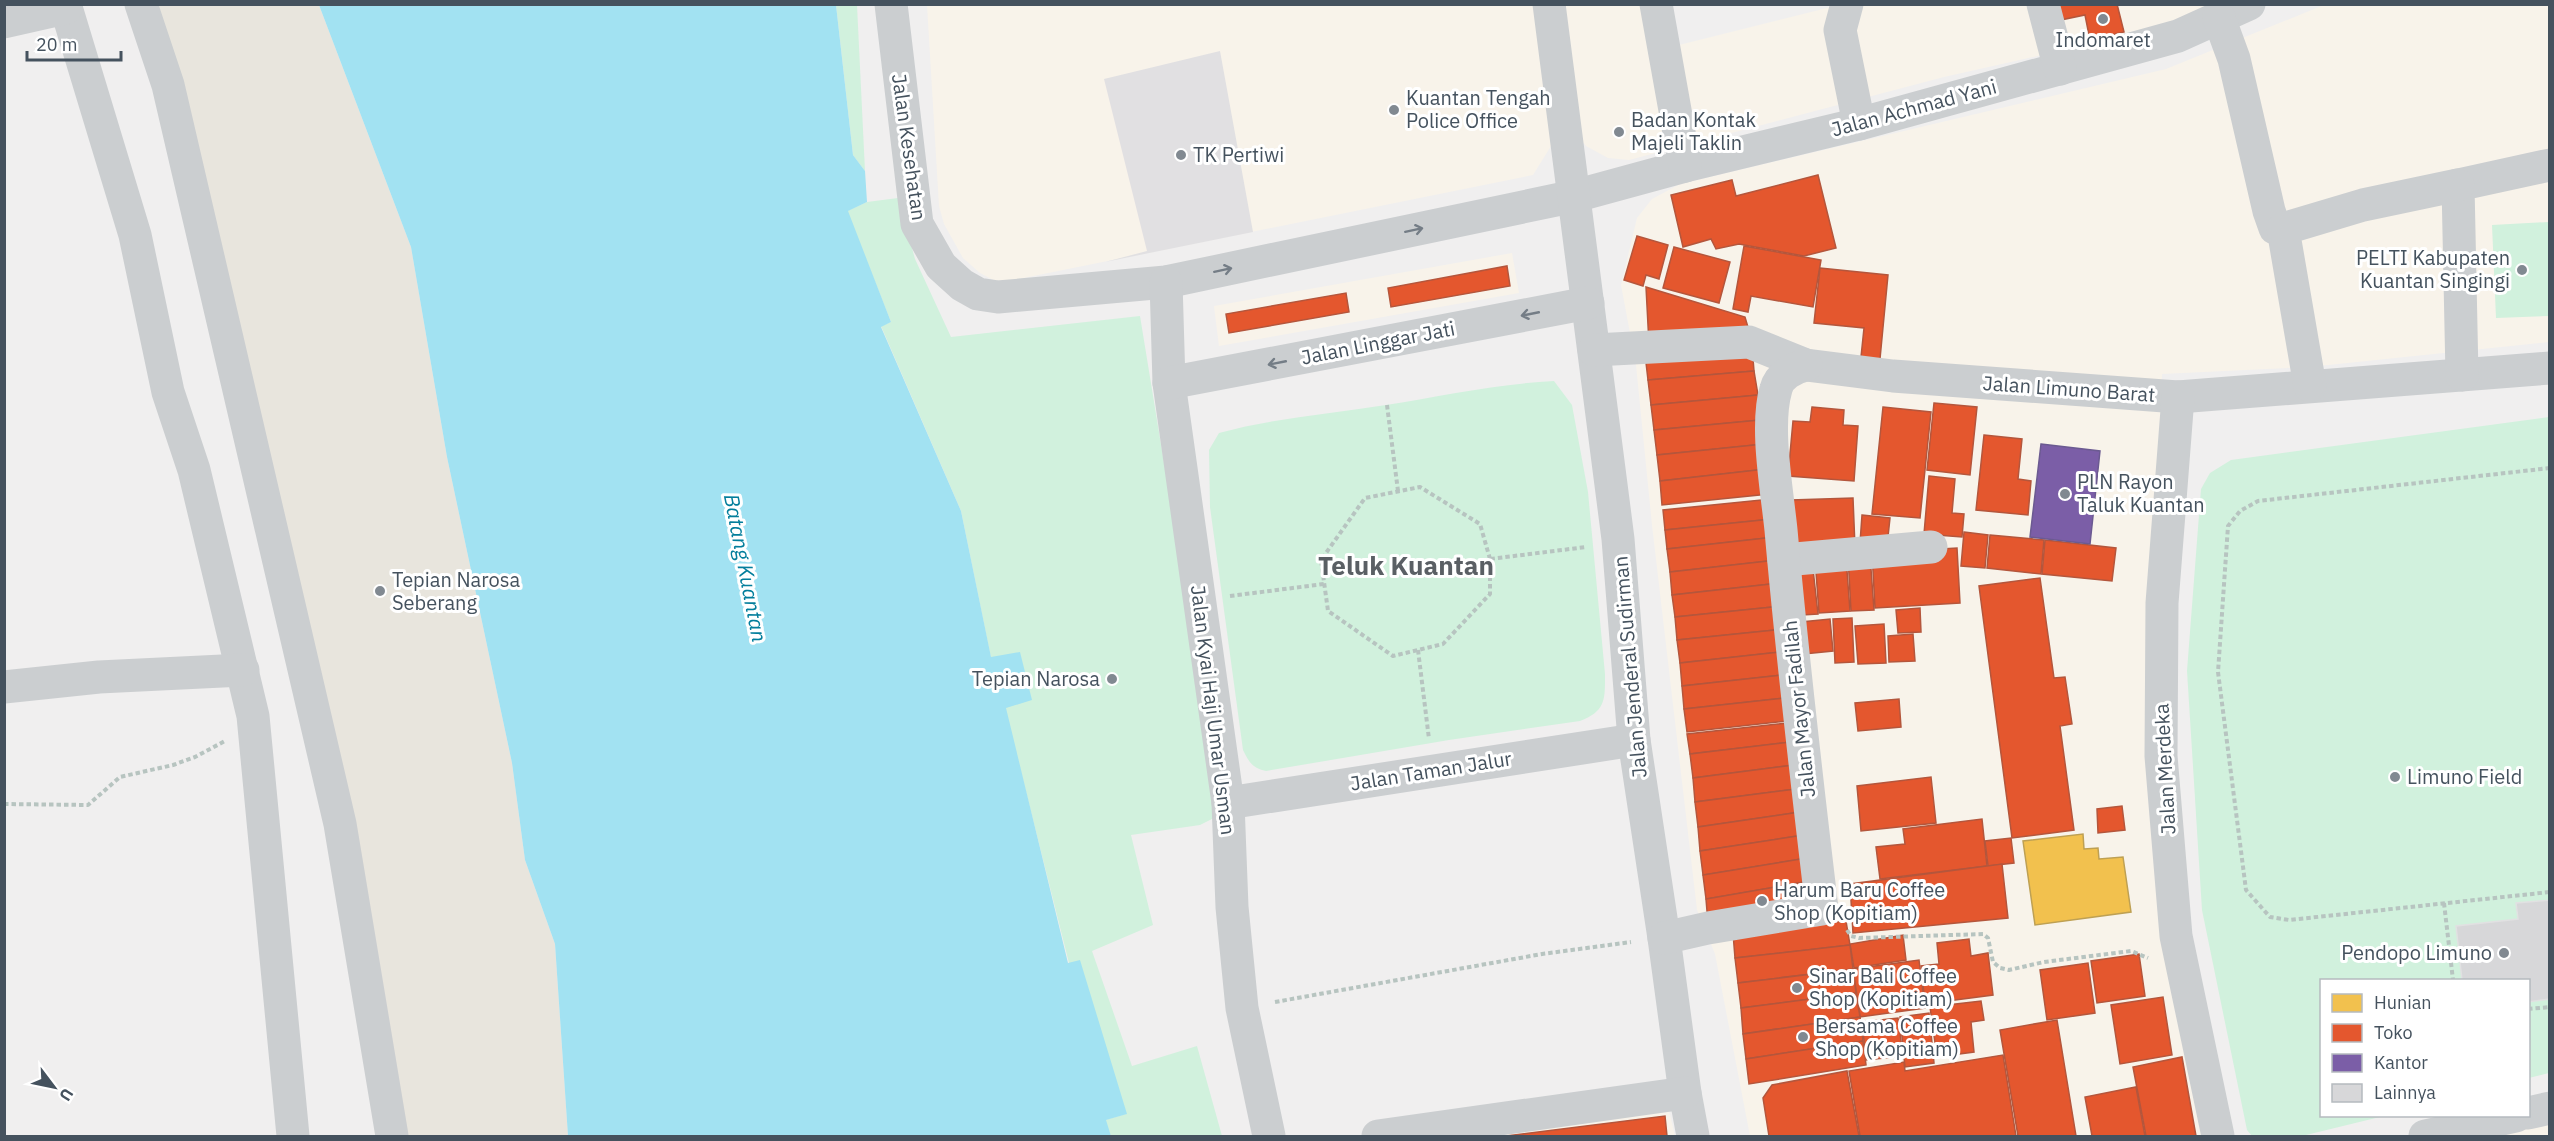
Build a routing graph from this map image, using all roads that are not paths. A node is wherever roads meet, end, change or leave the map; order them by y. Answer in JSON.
{"nodes":[{"id":1,"x":141,"y":4,"type":"edge"},
{"id":2,"x":891,"y":4,"type":"edge"},
{"id":3,"x":1549,"y":4,"type":"edge"},
{"id":4,"x":1656,"y":4,"type":"edge"},
{"id":5,"x":1847,"y":4,"type":"edge"},
{"id":6,"x":2043,"y":4,"type":"edge"},
{"id":7,"x":2249,"y":4,"type":"edge"},
{"id":8,"x":65,"y":6,"type":"edge"},
{"id":9,"x":2218,"y":18,"type":"junction"},
{"id":10,"x":4,"y":22,"type":"edge"},
{"id":11,"x":2060,"y":69,"type":"junction"},
{"id":12,"x":1860,"y":124,"type":"junction"},
{"id":13,"x":2550,"y":165,"type":"edge"},
{"id":14,"x":1684,"y":166,"type":"junction"},
{"id":15,"x":2458,"y":185,"type":"junction"},
{"id":16,"x":1575,"y":196,"type":"junction"},
{"id":17,"x":2283,"y":229,"type":"junction"},
{"id":18,"x":1166,"y":282,"type":"junction"},
{"id":19,"x":1588,"y":303,"type":"junction"},
{"id":20,"x":1594,"y":350,"type":"junction"},
{"id":21,"x":1806,"y":365,"type":"junction"},
{"id":22,"x":2550,"y":368,"type":"edge"},
{"id":23,"x":2462,"y":375,"type":"junction"},
{"id":24,"x":1169,"y":383,"type":"junction"},
{"id":25,"x":2310,"y":386,"type":"junction"},
{"id":26,"x":2178,"y":397,"type":"junction"},
{"id":27,"x":1931,"y":547,"type":"dead end"},
{"id":28,"x":1784,"y":560,"type":"junction"},
{"id":29,"x":243,"y":670,"type":"junction"},
{"id":30,"x":4,"y":687,"type":"edge"},
{"id":31,"x":1634,"y":740,"type":"junction"},
{"id":32,"x":1228,"y":803,"type":"junction"},
{"id":33,"x":1664,"y":938,"type":"junction"},
{"id":34,"x":1685,"y":1093,"type":"junction"},
{"id":35,"x":2550,"y":1108,"type":"edge"},
{"id":36,"x":2530,"y":1113,"type":"edge"},
{"id":37,"x":2512,"y":1117,"type":"edge"},
{"id":38,"x":293,"y":1137,"type":"edge"},
{"id":39,"x":392,"y":1137,"type":"edge"},
{"id":40,"x":1269,"y":1137,"type":"edge"},
{"id":41,"x":1378,"y":1137,"type":"edge"},
{"id":42,"x":1693,"y":1137,"type":"edge"},
{"id":43,"x":2218,"y":1137,"type":"edge"},
{"id":44,"x":2425,"y":1137,"type":"edge"}],
"edges":[{"from":1,"to":39,"type":"street"},
{"from":2,"to":18,"type":"street","name":"Jalan Kesehatan"},
{"from":3,"to":16,"type":"street","name":"Jalan Jenderal Sudirman"},
{"from":4,"to":14,"type":"street"},
{"from":5,"to":12,"type":"street"},
{"from":6,"to":11,"type":"street"},
{"from":7,"to":9,"type":"street","name":"Jalan Achmad Yani"},
{"from":8,"to":10,"type":"street"},
{"from":8,"to":29,"type":"street"},
{"from":9,"to":11,"type":"street","name":"Jalan Achmad Yani"},
{"from":9,"to":17,"type":"street"},
{"from":11,"to":12,"type":"street","name":"Jalan Achmad Yani"},
{"from":12,"to":14,"type":"street","name":"Jalan Achmad Yani"},
{"from":13,"to":15,"type":"street"},
{"from":14,"to":16,"type":"street","name":"Jalan Achmad Yani"},
{"from":15,"to":17,"type":"street"},
{"from":15,"to":23,"type":"street"},
{"from":18,"to":16,"type":"street","one_way":true},
{"from":16,"to":19,"type":"street","name":"Jalan Jenderal Sudirman"},
{"from":17,"to":25,"type":"street"},
{"from":18,"to":24,"type":"street","name":"Jalan Kyai Haji Umar Usman"},
{"from":19,"to":20,"type":"street","name":"Jalan Jenderal Sudirman"},
{"from":19,"to":24,"type":"street","name":"Jalan Linggar Jati","one_way":true},
{"from":20,"to":21,"type":"street","name":"Jalan Limuno Barat"},
{"from":20,"to":31,"type":"street","name":"Jalan Jenderal Sudirman"},
{"from":21,"to":26,"type":"street","name":"Jalan Limuno Barat"},
{"from":21,"to":28,"type":"street","name":"Jalan Mayor Fadilah"},
{"from":22,"to":23,"type":"street","name":"Jalan Limuno Barat"},
{"from":23,"to":25,"type":"street","name":"Jalan Limuno Barat"},
{"from":24,"to":32,"type":"street","name":"Jalan Kyai Haji Umar Usman"},
{"from":25,"to":26,"type":"street","name":"Jalan Limuno Barat"},
{"from":26,"to":43,"type":"street","name":"Jalan Merdeka"},
{"from":27,"to":28,"type":"street"},
{"from":28,"to":33,"type":"street","name":"Jalan Mayor Fadilah"},
{"from":29,"to":30,"type":"street"},
{"from":29,"to":38,"type":"street"},
{"from":31,"to":32,"type":"street","name":"Jalan Taman Jalur"},
{"from":31,"to":33,"type":"street","name":"Jalan Jenderal Sudirman"},
{"from":32,"to":40,"type":"street","name":"Jalan Kyai Haji Umar Usman"},
{"from":33,"to":34,"type":"street","name":"Jalan Jenderal Sudirman"},
{"from":34,"to":41,"type":"street"},
{"from":34,"to":42,"type":"street","name":"Jalan Jenderal Sudirman"},
{"from":35,"to":36,"type":"street"},
{"from":37,"to":44,"type":"street"}]}
